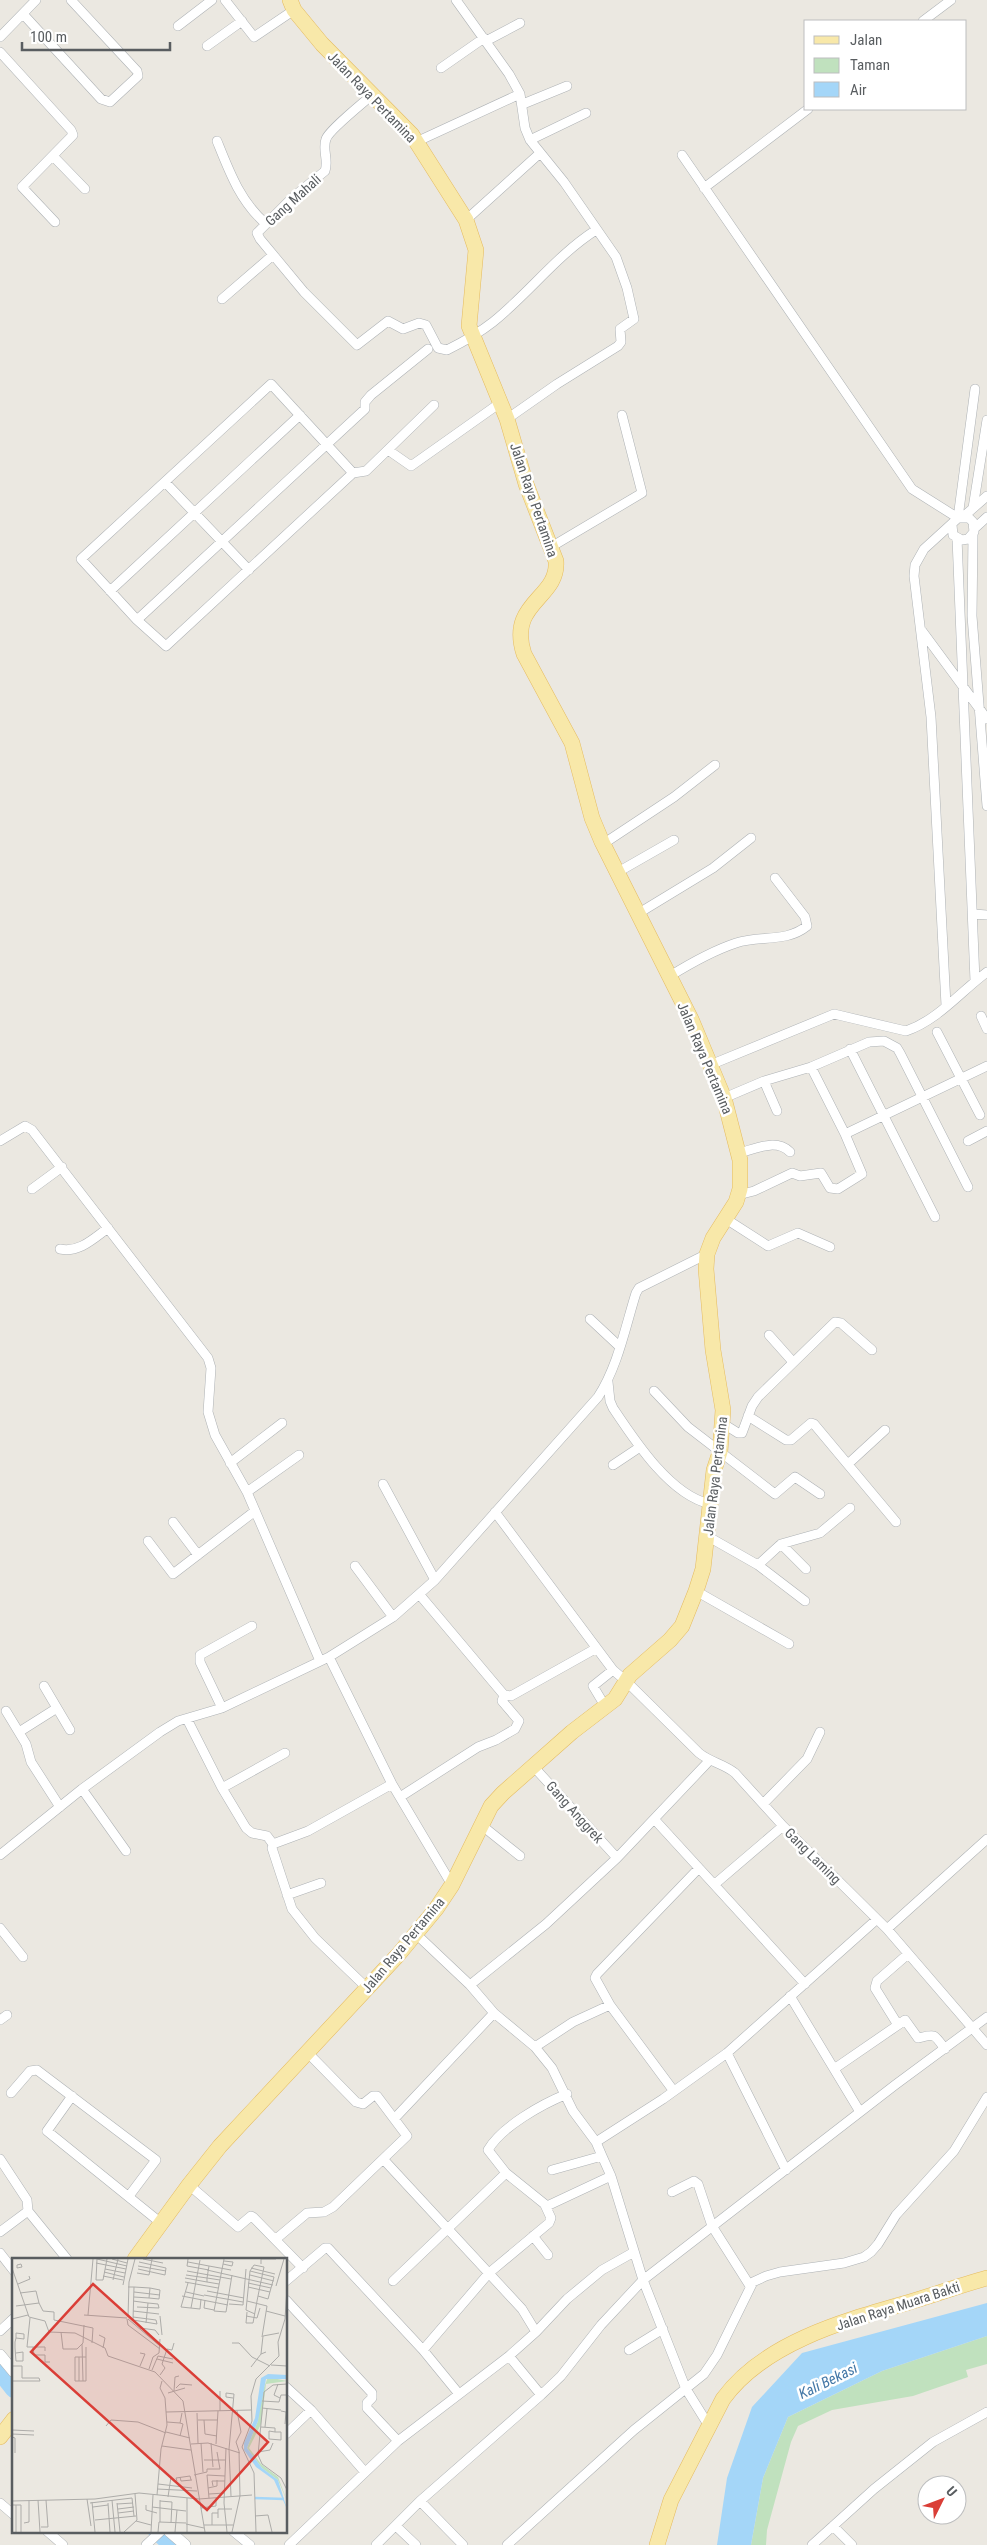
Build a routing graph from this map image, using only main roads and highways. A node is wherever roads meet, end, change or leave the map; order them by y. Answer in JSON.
{"nodes":[{"id":1,"x":292,"y":5,"type":"edge"},
{"id":2,"x":136,"y":2258,"type":"edge"},
{"id":3,"x":987,"y":2278,"type":"edge"},
{"id":4,"x":12,"y":2422,"type":"edge"},
{"id":5,"x":0,"y":2437,"type":"edge"},
{"id":6,"x":657,"y":2545,"type":"edge"}],
"edges":[{"from":1,"to":2,"type":"main road","name":"Jalan Raya Pertamina"},
{"from":3,"to":6,"type":"main road","name":"Jalan Raya Muara Bakti"},
{"from":4,"to":5,"type":"main road"}]}
